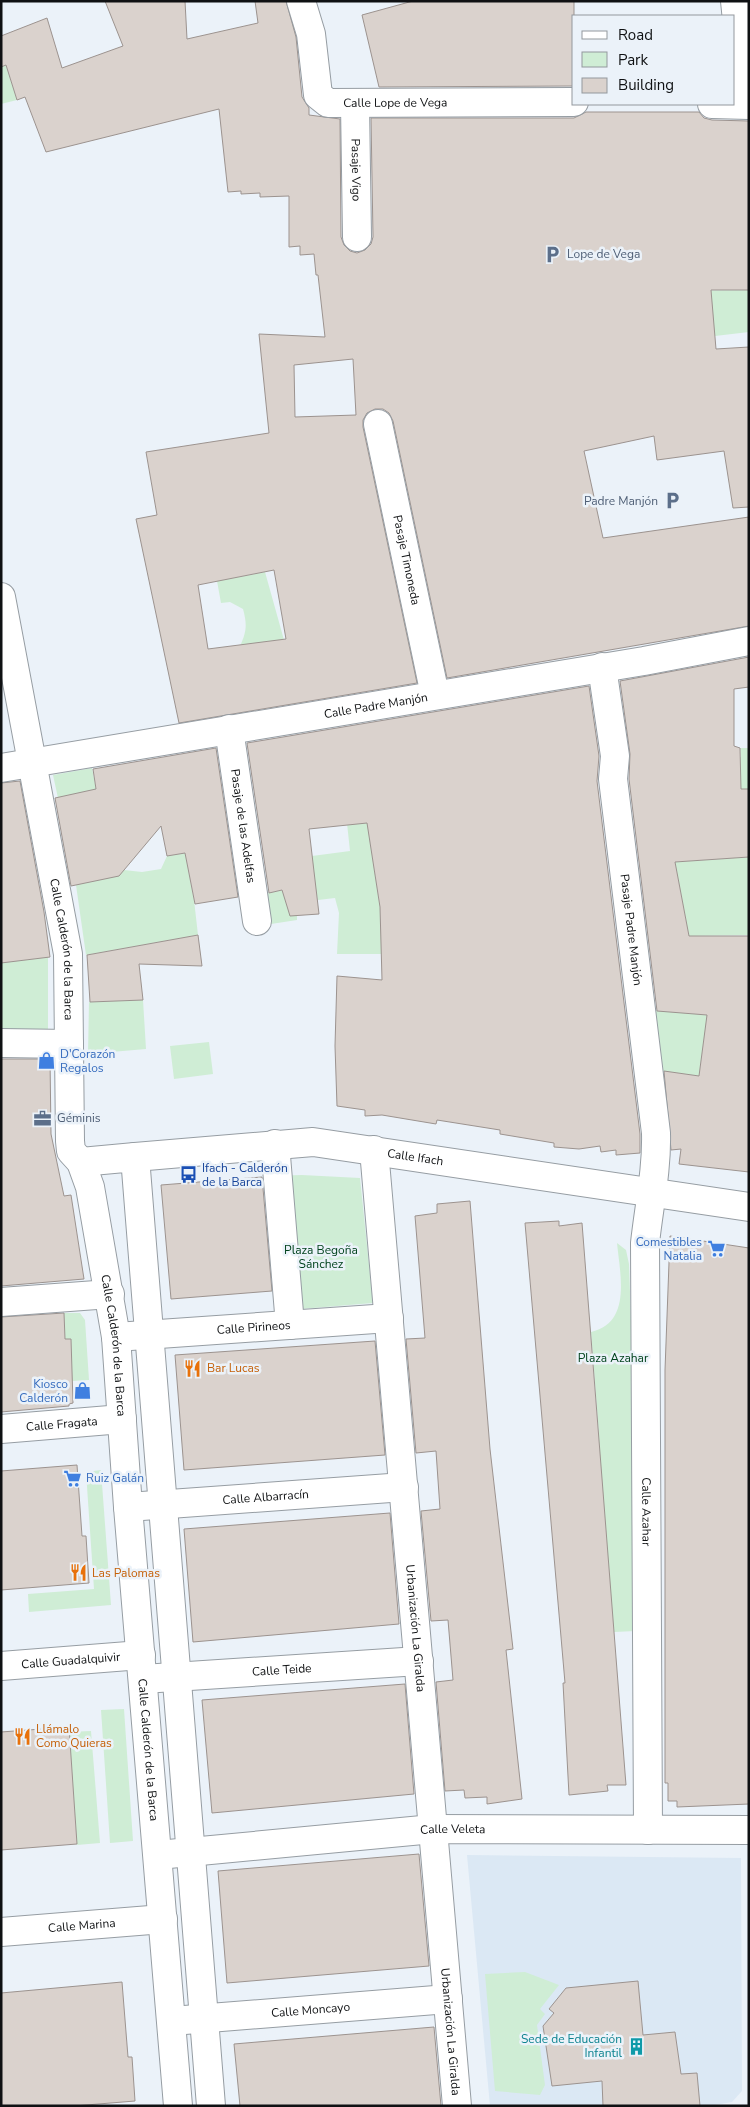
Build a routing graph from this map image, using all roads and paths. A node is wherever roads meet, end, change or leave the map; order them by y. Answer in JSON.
{"nodes":[{"id":1,"x":301,"y":1,"type":"edge"},
{"id":2,"x":735,"y":1,"type":"edge"},
{"id":3,"x":749,"y":98,"type":"edge"},
{"id":4,"x":572,"y":102,"type":"edge"},
{"id":5,"x":355,"y":104,"type":"junction"},
{"id":6,"x":735,"y":105,"type":"edge"},
{"id":7,"x":749,"y":105,"type":"edge"},
{"id":8,"x":357,"y":237,"type":"dead end"},
{"id":9,"x":378,"y":424,"type":"dead end"},
{"id":10,"x":1,"y":597,"type":"edge"},
{"id":11,"x":749,"y":640,"type":"edge"},
{"id":12,"x":602,"y":667,"type":"junction"},
{"id":13,"x":435,"y":695,"type":"junction"},
{"id":14,"x":229,"y":729,"type":"junction"},
{"id":15,"x":33,"y":763,"type":"junction"},
{"id":16,"x":1,"y":768,"type":"edge"},
{"id":17,"x":257,"y":921,"type":"dead end"},
{"id":18,"x":1,"y":1044,"type":"edge"},
{"id":19,"x":69,"y":1044,"type":"junction"},
{"id":20,"x":275,"y":1144,"type":"junction"},
{"id":21,"x":374,"y":1150,"type":"junction"},
{"id":22,"x":135,"y":1157,"type":"junction"},
{"id":23,"x":81,"y":1162,"type":"junction"},
{"id":24,"x":650,"y":1194,"type":"junction"},
{"id":25,"x":749,"y":1208,"type":"edge"},
{"id":26,"x":110,"y":1294,"type":"junction"},
{"id":27,"x":1,"y":1302,"type":"edge"},
{"id":28,"x":389,"y":1318,"type":"junction"},
{"id":29,"x":290,"y":1325,"type":"junction"},
{"id":30,"x":150,"y":1335,"type":"junction"},
{"id":31,"x":116,"y":1336,"type":"junction"},
{"id":32,"x":122,"y":1419,"type":"junction"},
{"id":33,"x":1,"y":1429,"type":"edge"},
{"id":34,"x":404,"y":1487,"type":"junction"},
{"id":35,"x":163,"y":1505,"type":"junction"},
{"id":36,"x":128,"y":1507,"type":"junction"},
{"id":37,"x":419,"y":1661,"type":"junction"},
{"id":38,"x":1,"y":1666,"type":"edge"},
{"id":39,"x":142,"y":1667,"type":"junction"},
{"id":40,"x":178,"y":1677,"type":"junction"},
{"id":41,"x":433,"y":1830,"type":"junction"},
{"id":42,"x":648,"y":1830,"type":"junction"},
{"id":43,"x":749,"y":1830,"type":"edge"},
{"id":44,"x":192,"y":1852,"type":"junction"},
{"id":45,"x":158,"y":1854,"type":"junction"},
{"id":46,"x":164,"y":1919,"type":"junction"},
{"id":47,"x":1,"y":1932,"type":"edge"},
{"id":48,"x":448,"y":1999,"type":"junction"},
{"id":49,"x":205,"y":2018,"type":"junction"},
{"id":50,"x":172,"y":2021,"type":"junction"},
{"id":51,"x":178,"y":2106,"type":"edge"},
{"id":52,"x":210,"y":2106,"type":"edge"},
{"id":53,"x":457,"y":2106,"type":"edge"}],
"edges":[{"from":1,"to":5,"type":"street","name":"Calle Lope de Vega"},
{"from":2,"to":3,"type":"street"},
{"from":4,"to":5,"type":"street","name":"Calle Lope de Vega"},
{"from":5,"to":8,"type":"street","name":"Pasaje Vigo"},
{"from":6,"to":7,"type":"street"},
{"from":9,"to":13,"type":"street","name":"Pasaje Timoneda"},
{"from":10,"to":15,"type":"street","name":"Calle Calderón de la Barca"},
{"from":11,"to":12,"type":"street","name":"Calle Padre Manjón"},
{"from":12,"to":13,"type":"street","name":"Calle Padre Manjón"},
{"from":12,"to":24,"type":"street","name":"Pasaje Padre Manjón"},
{"from":13,"to":14,"type":"street","name":"Calle Padre Manjón"},
{"from":14,"to":15,"type":"street","name":"Calle Padre Manjón"},
{"from":14,"to":17,"type":"street","name":"Pasaje de las Adelfas"},
{"from":15,"to":16,"type":"street","name":"Calle Padre Manjón"},
{"from":15,"to":19,"type":"street","name":"Calle Calderón de la Barca"},
{"from":18,"to":19,"type":"street"},
{"from":19,"to":23,"type":"street","name":"Calle Calderón de la Barca"},
{"from":20,"to":21,"type":"street","name":"Calle Ifach"},
{"from":20,"to":22,"type":"street","name":"Calle Ifach"},
{"from":20,"to":29,"type":"street"},
{"from":21,"to":24,"type":"street","name":"Calle Ifach"},
{"from":21,"to":28,"type":"street","name":"Urbanización La Giralda"},
{"from":22,"to":23,"type":"street","name":"Calle Ifach"},
{"from":22,"to":30,"type":"street"},
{"from":23,"to":26,"type":"street","name":"Calle Calderón de la Barca"},
{"from":24,"to":25,"type":"street","name":"Calle Ifach"},
{"from":24,"to":42,"type":"street","name":"Calle Azahar"},
{"from":26,"to":27,"type":"street"},
{"from":26,"to":31,"type":"street","name":"Calle Calderón de la Barca"},
{"from":28,"to":29,"type":"street","name":"Calle Pirineos"},
{"from":28,"to":34,"type":"street","name":"Urbanización La Giralda"},
{"from":29,"to":30,"type":"street","name":"Calle Pirineos"},
{"from":30,"to":31,"type":"street","name":"Calle Pirineos"},
{"from":30,"to":35,"type":"street"},
{"from":31,"to":32,"type":"street","name":"Calle Calderón de la Barca"},
{"from":32,"to":33,"type":"street","name":"Calle Fragata"},
{"from":32,"to":36,"type":"street","name":"Calle Calderón de la Barca"},
{"from":34,"to":35,"type":"street","name":"Calle Albarracín"},
{"from":34,"to":37,"type":"street","name":"Urbanización La Giralda"},
{"from":35,"to":36,"type":"street","name":"Calle Albarracín"},
{"from":35,"to":40,"type":"street"},
{"from":36,"to":39,"type":"street","name":"Calle Calderón de la Barca"},
{"from":37,"to":40,"type":"street","name":"Calle Teide"},
{"from":37,"to":41,"type":"street","name":"Urbanización La Giralda"},
{"from":38,"to":39,"type":"street","name":"Calle Guadalquivir"},
{"from":39,"to":40,"type":"street","name":"Calle Teide"},
{"from":39,"to":45,"type":"street","name":"Calle Calderón de la Barca"},
{"from":40,"to":44,"type":"street"},
{"from":41,"to":42,"type":"street","name":"Calle Veleta"},
{"from":41,"to":44,"type":"street","name":"Calle Veleta"},
{"from":41,"to":48,"type":"street","name":"Urbanización La Giralda"},
{"from":42,"to":43,"type":"street","name":"Calle Veleta"},
{"from":44,"to":45,"type":"street","name":"Calle Veleta"},
{"from":44,"to":49,"type":"street"},
{"from":45,"to":46,"type":"street","name":"Calle Calderón de la Barca"},
{"from":46,"to":47,"type":"street","name":"Calle Marina"},
{"from":46,"to":50,"type":"street","name":"Calle Calderón de la Barca"},
{"from":48,"to":49,"type":"street","name":"Calle Moncayo"},
{"from":48,"to":53,"type":"street","name":"Urbanización La Giralda"},
{"from":49,"to":50,"type":"street","name":"Calle Moncayo"},
{"from":49,"to":52,"type":"street"},
{"from":50,"to":51,"type":"street","name":"Calle Calderón de la Barca"}]}
